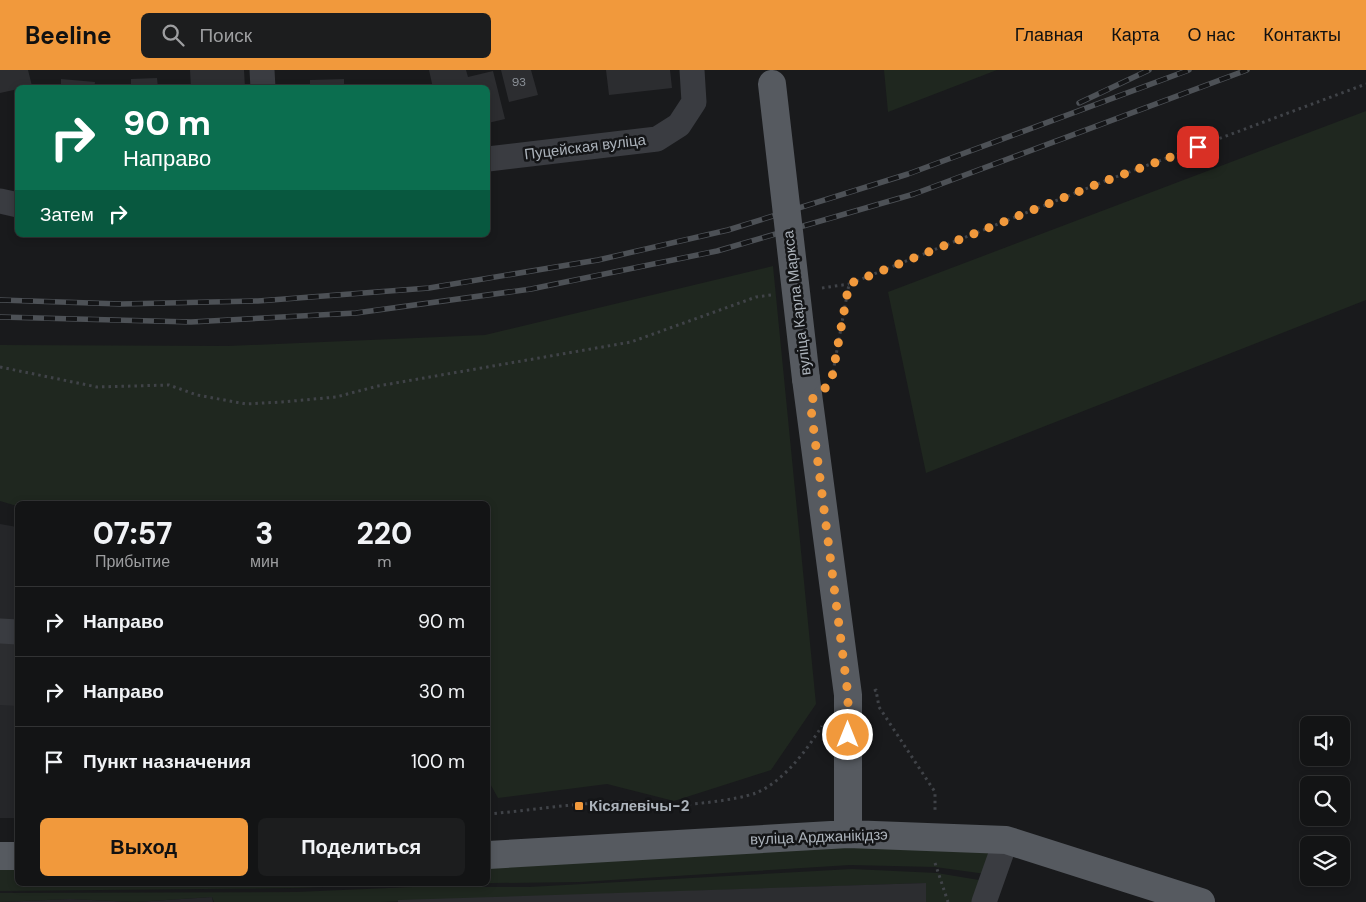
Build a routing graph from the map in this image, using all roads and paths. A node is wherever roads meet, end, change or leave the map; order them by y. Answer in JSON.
{"nodes":[{"id":1,"x":262,"y":70,"type":"edge"},
{"id":2,"x":692,"y":70,"type":"edge"},
{"id":3,"x":772,"y":77,"type":"edge"},
{"id":4,"x":1366,"y":84,"type":"edge"},
{"id":5,"x":263,"y":85,"type":"edge"},
{"id":6,"x":490,"y":159,"type":"edge"},
{"id":7,"x":0,"y":201,"type":"edge"},
{"id":8,"x":15,"y":205,"type":"edge"},
{"id":9,"x":849,"y":284,"type":"junction"},
{"id":10,"x":821,"y":288,"type":"dead end"},
{"id":11,"x":775,"y":295,"type":"dead end"},
{"id":12,"x":0,"y":367,"type":"edge"},
{"id":13,"x":808,"y":390,"type":"junction"},
{"id":14,"x":0,"y":631,"type":"edge"},
{"id":15,"x":15,"y":632,"type":"edge"},
{"id":16,"x":848,"y":695,"type":"junction"},
{"id":17,"x":827,"y":718,"type":"dead end"},
{"id":18,"x":490,"y":814,"type":"edge"},
{"id":19,"x":848,"y":834,"type":"junction"},
{"id":20,"x":934,"y":836,"type":"junction"},
{"id":21,"x":1006,"y":840,"type":"junction"},
{"id":22,"x":490,"y":854,"type":"edge"},
{"id":23,"x":0,"y":856,"type":"edge"},
{"id":24,"x":15,"y":856,"type":"edge"},
{"id":25,"x":948,"y":902,"type":"edge"},
{"id":26,"x":984,"y":902,"type":"edge"},
{"id":27,"x":1201,"y":902,"type":"edge"}],
"edges":[{"from":1,"to":5,"type":"street"},
{"from":2,"to":6,"type":"street","name":"Пуцейская вуліца"},
{"from":3,"to":13,"type":"main road","name":"вуліца Карла Маркса","bridge":true},
{"from":4,"to":9,"type":"path"},
{"from":7,"to":8,"type":"street"},
{"from":9,"to":10,"type":"path"},
{"from":9,"to":13,"type":"path"},
{"from":11,"to":12,"type":"path"},
{"from":13,"to":16,"type":"main road","name":"вуліца Карла Маркса"},
{"from":14,"to":15,"type":"street"},
{"from":16,"to":19,"type":"main road","name":"вуліца Карла Маркса"},
{"from":16,"to":20,"type":"path"},
{"from":17,"to":18,"type":"path"},
{"from":19,"to":20,"type":"main road","name":"вуліца Арджанікідзэ"},
{"from":19,"to":22,"type":"main road","name":"вуліца Арджанікідзэ"},
{"from":20,"to":21,"type":"main road","name":"вуліца Арджанікідзэ"},
{"from":20,"to":25,"type":"path"},
{"from":21,"to":26,"type":"street"},
{"from":21,"to":27,"type":"main road","name":"вуліца Арджанікідзэ"},
{"from":23,"to":24,"type":"main road"}]}
